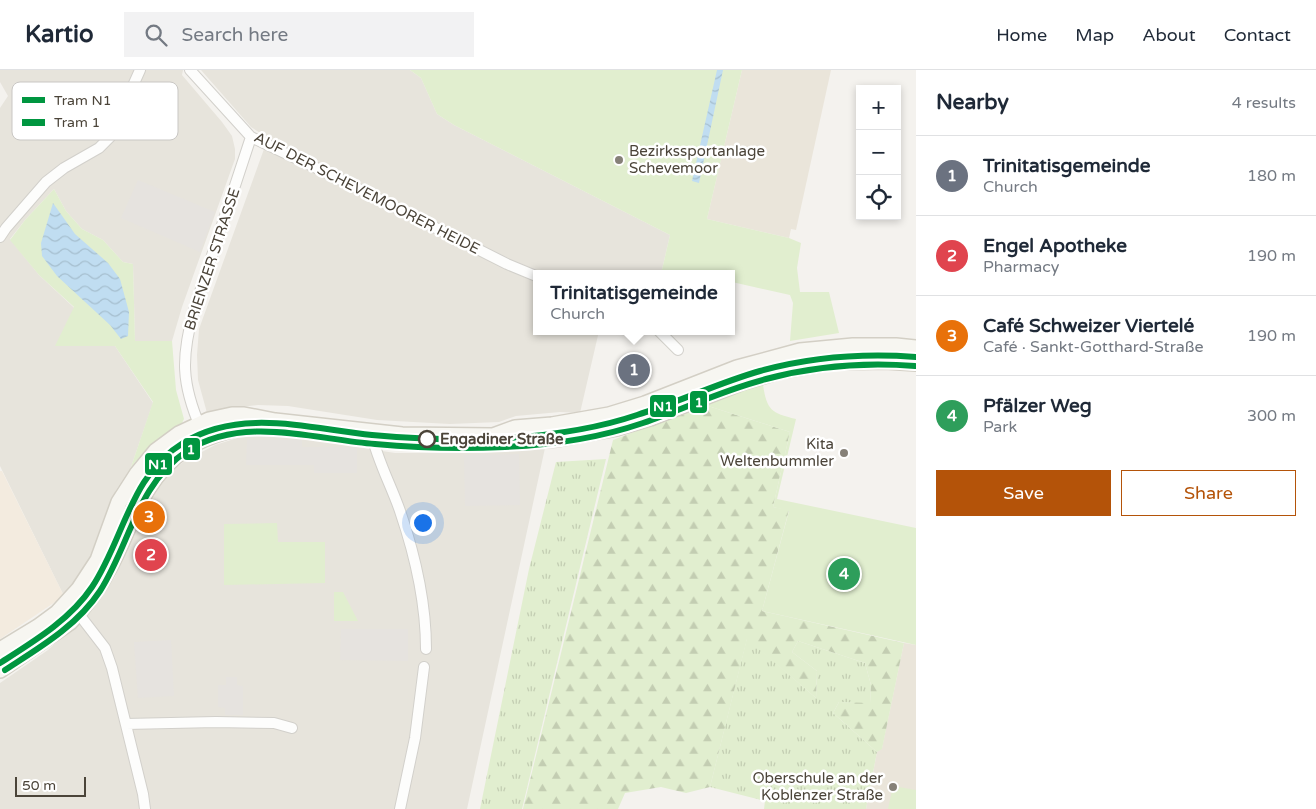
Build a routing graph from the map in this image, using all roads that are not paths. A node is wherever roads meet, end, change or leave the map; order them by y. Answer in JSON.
{"nodes":[{"id":1,"x":140,"y":70,"type":"edge"},
{"id":2,"x":190,"y":70,"type":"edge"},
{"id":3,"x":135,"y":82,"type":"edge"},
{"id":4,"x":251,"y":137,"type":"junction"},
{"id":5,"x":107,"y":140,"type":"edge"},
{"id":6,"x":0,"y":237,"type":"edge"},
{"id":7,"x":533,"y":275,"type":"edge"},
{"id":8,"x":664,"y":335,"type":"edge"},
{"id":9,"x":916,"y":348,"type":"edge"},
{"id":10,"x":678,"y":350,"type":"dead end"},
{"id":11,"x":916,"y":363,"type":"edge"},
{"id":12,"x":275,"y":421,"type":"junction"},
{"id":13,"x":199,"y":424,"type":"junction"},
{"id":14,"x":371,"y":432,"type":"junction"},
{"id":15,"x":493,"y":436,"type":"junction"},
{"id":16,"x":205,"y":439,"type":"junction"},
{"id":17,"x":78,"y":613,"type":"junction"},
{"id":18,"x":426,"y":649,"type":"dead end"},
{"id":19,"x":0,"y":650,"type":"edge"},
{"id":20,"x":424,"y":667,"type":"dead end"},
{"id":21,"x":0,"y":670,"type":"edge"},
{"id":22,"x":126,"y":724,"type":"junction"},
{"id":23,"x":292,"y":728,"type":"dead end"},
{"id":24,"x":145,"y":809,"type":"edge"},
{"id":25,"x":400,"y":809,"type":"edge"}],
"edges":[{"from":1,"to":3,"type":"street"},
{"from":2,"to":4,"type":"street","name":"AUF DER SCHEVEMOORER HEIDE"},
{"from":4,"to":7,"type":"street","name":"AUF DER SCHEVEMOORER HEIDE"},
{"from":4,"to":13,"type":"street","name":"BRIENZER STRASSE"},
{"from":5,"to":6,"type":"street"},
{"from":8,"to":10,"type":"street"},
{"from":9,"to":15,"type":"street"},
{"from":11,"to":15,"type":"street"},
{"from":12,"to":13,"type":"street"},
{"from":12,"to":14,"type":"street"},
{"from":12,"to":16,"type":"street"},
{"from":13,"to":16,"type":"street","name":"BRIENZER STRASSE"},
{"from":13,"to":19,"type":"street"},
{"from":14,"to":15,"type":"street"},
{"from":14,"to":18,"type":"street"},
{"from":16,"to":17,"type":"street"},
{"from":17,"to":21,"type":"street"},
{"from":17,"to":22,"type":"street"},
{"from":20,"to":25,"type":"street"},
{"from":22,"to":23,"type":"street"},
{"from":22,"to":24,"type":"street"}]}
